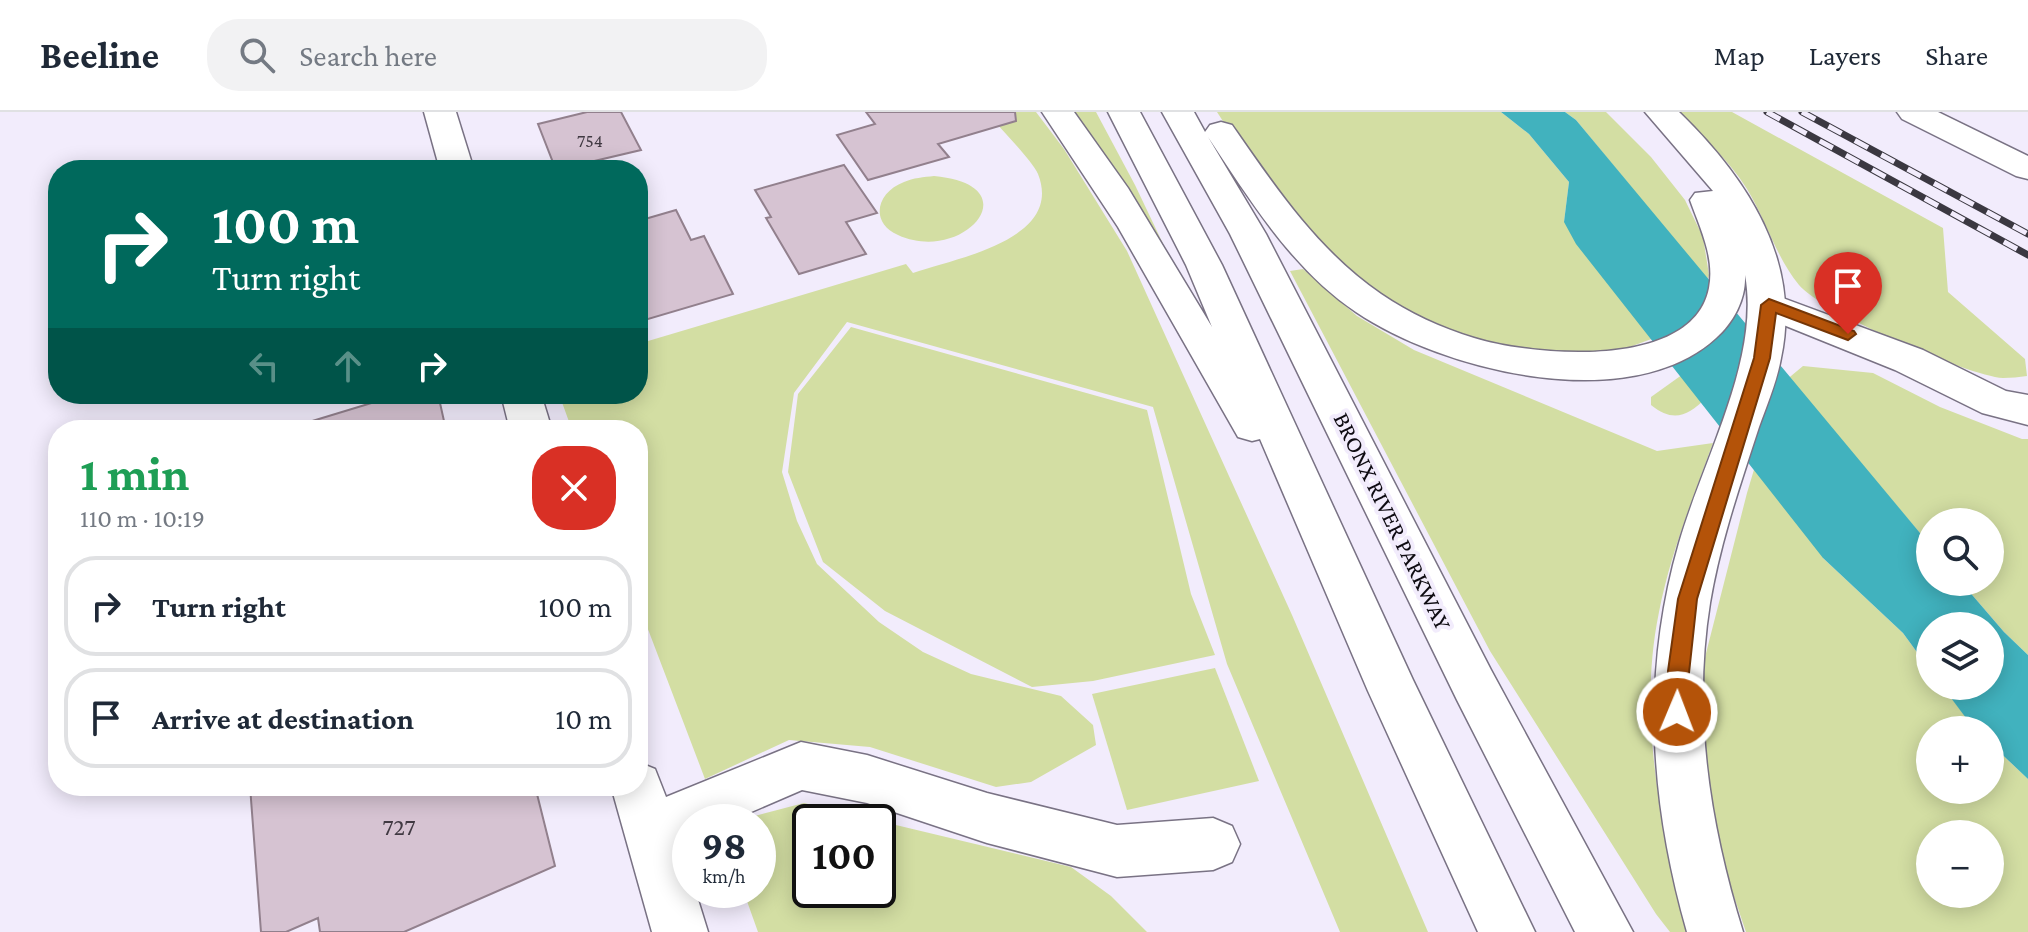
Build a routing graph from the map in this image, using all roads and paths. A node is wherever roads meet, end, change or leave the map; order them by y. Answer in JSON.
{"nodes":[{"id":1,"x":440,"y":112,"type":"edge"},
{"id":2,"x":1058,"y":112,"type":"edge"},
{"id":3,"x":1124,"y":112,"type":"edge"},
{"id":4,"x":1178,"y":112,"type":"edge"},
{"id":5,"x":1207,"y":112,"type":"edge"},
{"id":6,"x":1634,"y":112,"type":"edge"},
{"id":7,"x":1661,"y":112,"type":"edge"},
{"id":8,"x":1913,"y":112,"type":"edge"},
{"id":9,"x":454,"y":160,"type":"edge"},
{"id":10,"x":2028,"y":169,"type":"edge"},
{"id":11,"x":1769,"y":305,"type":"junction"},
{"id":12,"x":2028,"y":410,"type":"edge"},
{"id":13,"x":1332,"y":556,"type":"junction"},
{"id":14,"x":644,"y":807,"type":"edge"},
{"id":15,"x":1213,"y":844,"type":"dead end"},
{"id":16,"x":680,"y":932,"type":"edge"},
{"id":17,"x":1507,"y":932,"type":"edge"},
{"id":18,"x":1605,"y":932,"type":"edge"},
{"id":19,"x":1715,"y":932,"type":"edge"}],
"edges":[{"from":1,"to":9,"type":"main road"},
{"from":2,"to":13,"type":"main road"},
{"from":3,"to":13,"type":"main road"},
{"from":4,"to":18,"type":"main road","name":"BRONX RIVER PARKWAY"},
{"from":5,"to":6,"type":"main road"},
{"from":7,"to":11,"type":"main road"},
{"from":8,"to":10,"type":"main road"},
{"from":11,"to":12,"type":"main road"},
{"from":11,"to":19,"type":"main road"},
{"from":13,"to":17,"type":"main road"},
{"from":14,"to":15,"type":"main road"},
{"from":14,"to":16,"type":"main road"}]}
